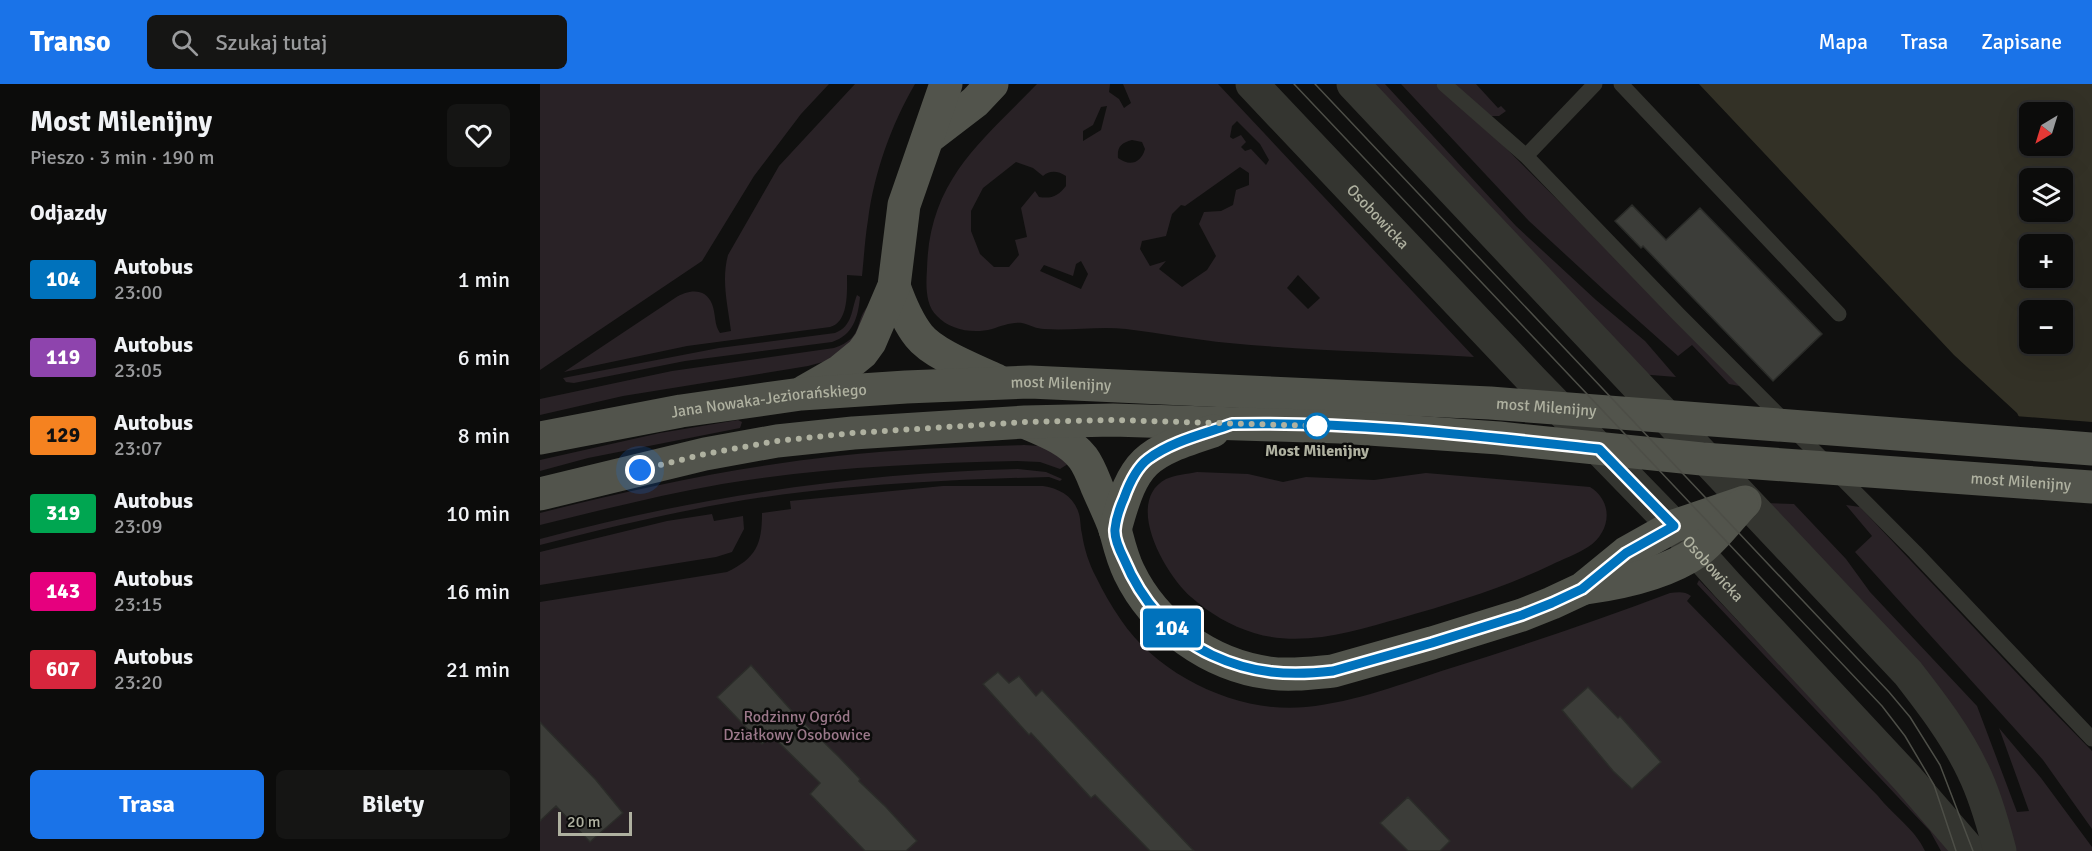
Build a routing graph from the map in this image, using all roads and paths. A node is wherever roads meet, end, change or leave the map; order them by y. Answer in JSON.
{"nodes":[{"id":1,"x":946,"y":84,"type":"edge"},
{"id":2,"x":992,"y":84,"type":"edge"},
{"id":3,"x":1252,"y":84,"type":"edge"},
{"id":4,"x":1353,"y":84,"type":"edge"},
{"id":5,"x":1444,"y":84,"type":"edge"},
{"id":6,"x":1595,"y":84,"type":"edge"},
{"id":7,"x":1621,"y":84,"type":"edge"},
{"id":8,"x":928,"y":138,"type":"junction"},
{"id":9,"x":1526,"y":156,"type":"junction"},
{"id":10,"x":894,"y":286,"type":"junction"},
{"id":11,"x":1839,"y":314,"type":"dead end"},
{"id":12,"x":1000,"y":382,"type":"junction"},
{"id":13,"x":801,"y":394,"type":"junction"},
{"id":14,"x":1025,"y":422,"type":"junction"},
{"id":15,"x":1232,"y":424,"type":"junction"},
{"id":16,"x":540,"y":438,"type":"edge"},
{"id":17,"x":2092,"y":448,"type":"edge"},
{"id":18,"x":2092,"y":487,"type":"edge"},
{"id":19,"x":540,"y":494,"type":"edge"},
{"id":20,"x":1745,"y":502,"type":"junction"},
{"id":21,"x":1674,"y":526,"type":"junction"},
{"id":22,"x":1115,"y":530,"type":"junction"},
{"id":23,"x":1698,"y":552,"type":"junction"},
{"id":24,"x":1582,"y":589,"type":"junction"},
{"id":25,"x":2092,"y":739,"type":"edge"},
{"id":26,"x":1970,"y":851,"type":"edge"},
{"id":27,"x":2000,"y":851,"type":"edge"}],
"edges":[{"from":1,"to":8,"type":"main road"},
{"from":2,"to":8,"type":"main road"},
{"from":3,"to":21,"type":"street","name":"Osobowicka"},
{"from":4,"to":20,"type":"street"},
{"from":5,"to":9,"type":"lane"},
{"from":6,"to":9,"type":"lane"},
{"from":7,"to":11,"type":"lane"},
{"from":8,"to":10,"type":"main road"},
{"from":9,"to":25,"type":"lane"},
{"from":10,"to":12,"type":"main road"},
{"from":10,"to":13,"type":"main road"},
{"from":12,"to":13,"type":"main road","name":"Jana Nowaka-Jeziorańskiego"},
{"from":12,"to":17,"type":"main road","name":"most Milenijny"},
{"from":13,"to":16,"type":"main road","name":"Jana Nowaka-Jeziorańskiego"},
{"from":14,"to":15,"type":"main road"},
{"from":14,"to":19,"type":"main road"},
{"from":14,"to":22,"type":"main road"},
{"from":15,"to":18,"type":"main road","name":"most Milenijny"},
{"from":15,"to":22,"type":"main road"},
{"from":20,"to":21,"type":"main road"},
{"from":20,"to":23,"type":"main road"},
{"from":20,"to":27,"type":"street"},
{"from":21,"to":23,"type":"street","name":"Osobowicka"},
{"from":21,"to":24,"type":"main road"},
{"from":22,"to":24,"type":"main road"},
{"from":23,"to":24,"type":"main road"},
{"from":23,"to":26,"type":"street","name":"Osobowicka"}]}
